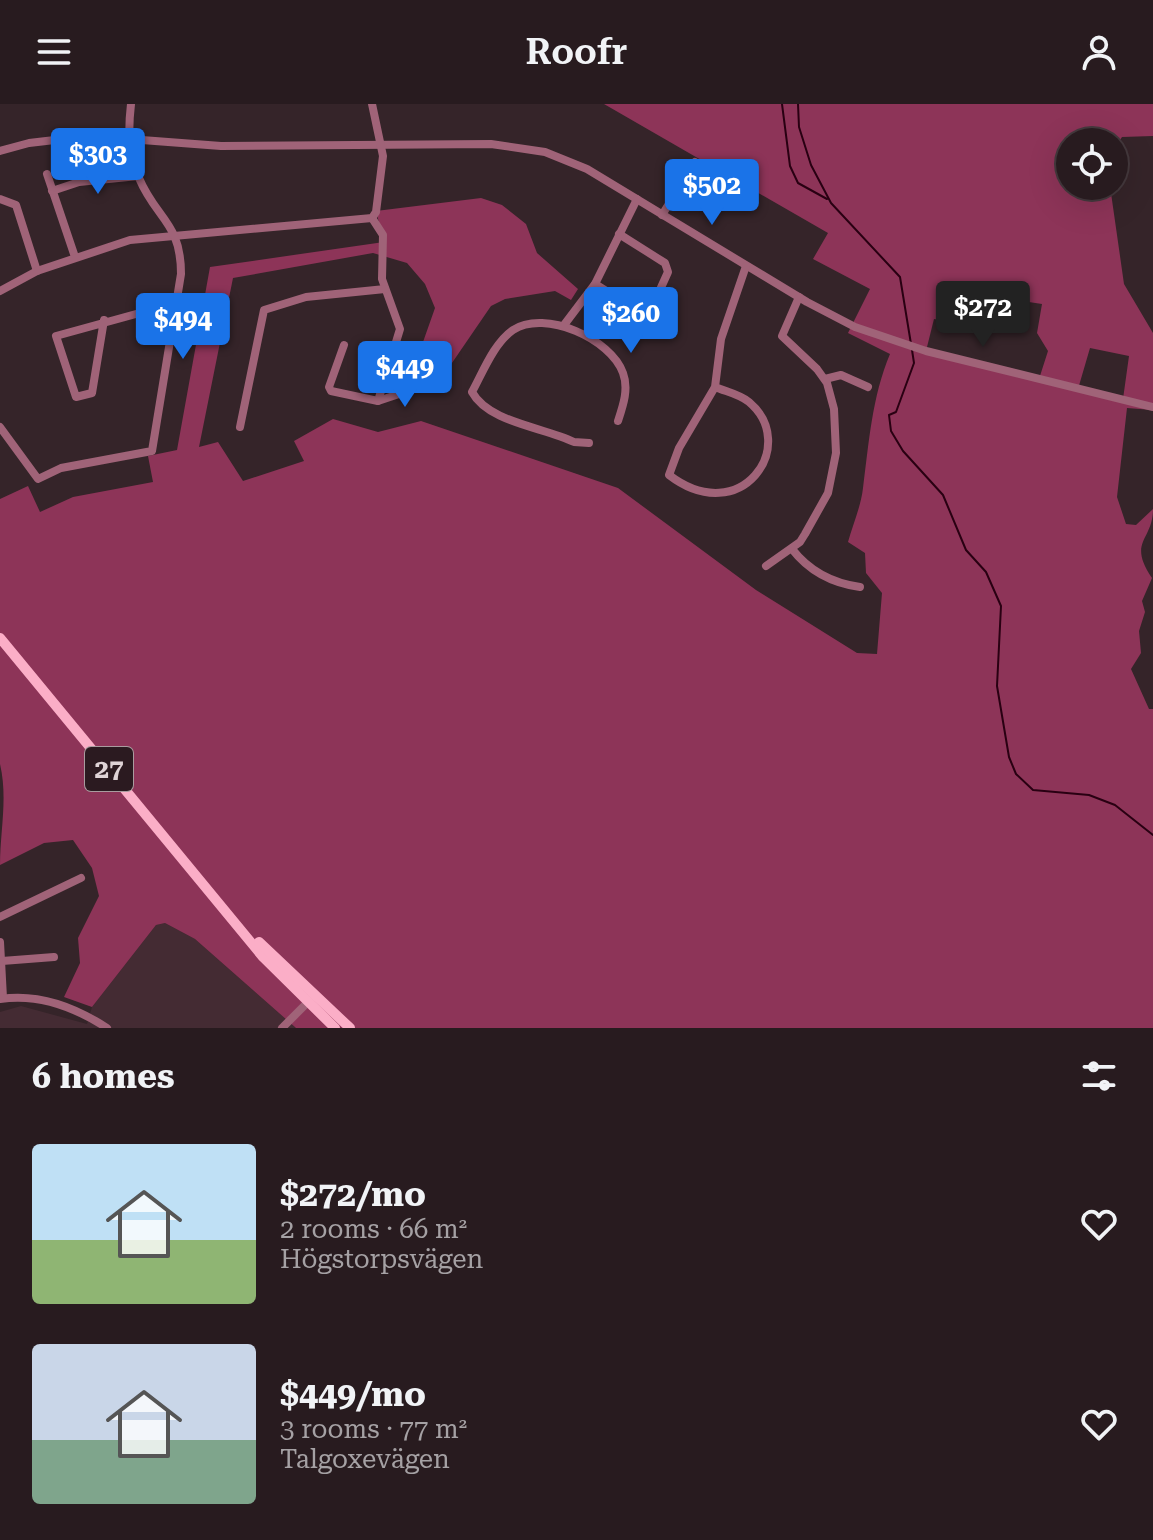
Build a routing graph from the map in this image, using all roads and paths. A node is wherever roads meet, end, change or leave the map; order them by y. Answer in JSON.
{"nodes":[{"id":1,"x":131,"y":104,"type":"edge"},
{"id":2,"x":372,"y":104,"type":"edge"},
{"id":3,"x":128,"y":138,"type":"junction"},
{"id":4,"x":382,"y":146,"type":"junction"},
{"id":5,"x":0,"y":151,"type":"edge"},
{"id":6,"x":695,"y":162,"type":"dead end"},
{"id":7,"x":47,"y":174,"type":"dead end"},
{"id":8,"x":138,"y":176,"type":"junction"},
{"id":9,"x":52,"y":191,"type":"junction"},
{"id":10,"x":0,"y":199,"type":"edge"},
{"id":11,"x":637,"y":199,"type":"junction"},
{"id":12,"x":662,"y":215,"type":"junction"},
{"id":13,"x":372,"y":218,"type":"junction"},
{"id":14,"x":176,"y":234,"type":"junction"},
{"id":15,"x":619,"y":234,"type":"junction"},
{"id":16,"x":75,"y":257,"type":"junction"},
{"id":17,"x":746,"y":266,"type":"junction"},
{"id":18,"x":37,"y":271,"type":"junction"},
{"id":19,"x":595,"y":284,"type":"junction"},
{"id":20,"x":385,"y":289,"type":"junction"},
{"id":21,"x":0,"y":291,"type":"edge"},
{"id":22,"x":799,"y":297,"type":"junction"},
{"id":23,"x":176,"y":303,"type":"junction"},
{"id":24,"x":104,"y":320,"type":"junction"},
{"id":25,"x":564,"y":325,"type":"junction"},
{"id":26,"x":344,"y":345,"type":"dead end"},
{"id":27,"x":825,"y":379,"type":"junction"},
{"id":28,"x":423,"y":386,"type":"dead end"},
{"id":29,"x":715,"y":387,"type":"junction"},
{"id":30,"x":868,"y":387,"type":"dead end"},
{"id":31,"x":378,"y":401,"type":"junction"},
{"id":32,"x":1153,"y":407,"type":"edge"},
{"id":33,"x":618,"y":421,"type":"dead end"},
{"id":34,"x":0,"y":427,"type":"edge"},
{"id":35,"x":240,"y":427,"type":"dead end"},
{"id":36,"x":589,"y":443,"type":"dead end"},
{"id":37,"x":792,"y":549,"type":"junction"},
{"id":38,"x":766,"y":566,"type":"dead end"},
{"id":39,"x":860,"y":587,"type":"dead end"},
{"id":40,"x":0,"y":638,"type":"edge"},
{"id":41,"x":81,"y":878,"type":"dead end"},
{"id":42,"x":0,"y":917,"type":"edge"},
{"id":43,"x":0,"y":942,"type":"edge"},
{"id":44,"x":54,"y":957,"type":"dead end"},
{"id":45,"x":2,"y":961,"type":"edge"},
{"id":46,"x":2,"y":999,"type":"edge"},
{"id":47,"x":310,"y":1000,"type":"junction"},
{"id":48,"x":107,"y":1028,"type":"edge"},
{"id":49,"x":282,"y":1028,"type":"edge"},
{"id":50,"x":335,"y":1028,"type":"edge"},
{"id":51,"x":350,"y":1028,"type":"edge"}],
"edges":[{"from":1,"to":3,"type":"street"},
{"from":2,"to":4,"type":"street"},
{"from":3,"to":4,"type":"street"},
{"from":3,"to":5,"type":"street"},
{"from":3,"to":8,"type":"street"},
{"from":4,"to":11,"type":"street"},
{"from":4,"to":13,"type":"street"},
{"from":6,"to":12,"type":"street"},
{"from":7,"to":9,"type":"street"},
{"from":8,"to":9,"type":"street"},
{"from":8,"to":14,"type":"street"},
{"from":9,"to":16,"type":"street"},
{"from":10,"to":18,"type":"street"},
{"from":11,"to":12,"type":"street"},
{"from":11,"to":15,"type":"street"},
{"from":12,"to":17,"type":"street"},
{"from":13,"to":14,"type":"street"},
{"from":13,"to":20,"type":"street"},
{"from":14,"to":16,"type":"street"},
{"from":14,"to":23,"type":"street"},
{"from":15,"to":19,"type":"street"},
{"from":15,"to":19,"type":"street"},
{"from":16,"to":18,"type":"street"},
{"from":17,"to":22,"type":"street"},
{"from":17,"to":29,"type":"street"},
{"from":18,"to":21,"type":"street"},
{"from":19,"to":25,"type":"street"},
{"from":20,"to":31,"type":"street"},
{"from":20,"to":35,"type":"street"},
{"from":22,"to":27,"type":"street"},
{"from":22,"to":32,"type":"street"},
{"from":23,"to":24,"type":"street"},
{"from":23,"to":34,"type":"street"},
{"from":24,"to":24,"type":"street"},
{"from":25,"to":33,"type":"street"},
{"from":25,"to":36,"type":"street"},
{"from":26,"to":31,"type":"street"},
{"from":27,"to":30,"type":"street"},
{"from":27,"to":37,"type":"street"},
{"from":28,"to":31,"type":"street"},
{"from":29,"to":29,"type":"street"},
{"from":37,"to":38,"type":"street"},
{"from":37,"to":39,"type":"street"},
{"from":40,"to":47,"type":"main road","number":"27"},
{"from":41,"to":42,"type":"street"},
{"from":43,"to":45,"type":"street"},
{"from":44,"to":45,"type":"street"},
{"from":45,"to":46,"type":"street"},
{"from":46,"to":48,"type":"street"},
{"from":47,"to":49,"type":"street"},
{"from":47,"to":50,"type":"main road","number":"27"},
{"from":47,"to":51,"type":"main road","number":"27"}]}
